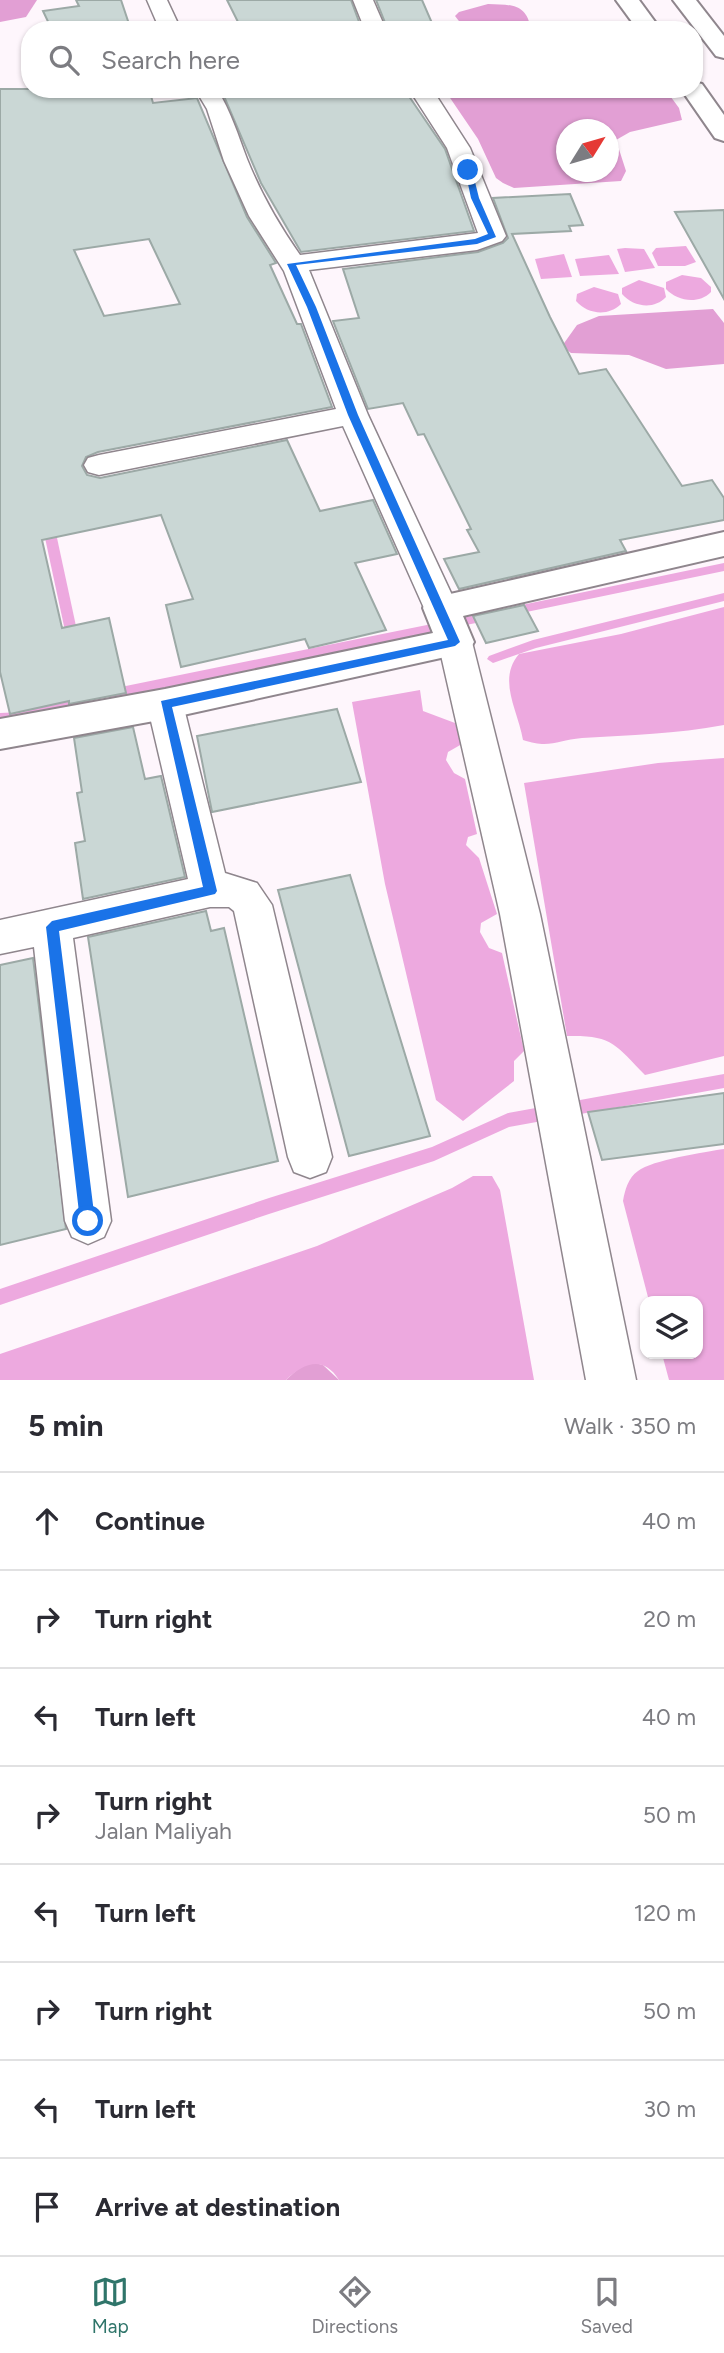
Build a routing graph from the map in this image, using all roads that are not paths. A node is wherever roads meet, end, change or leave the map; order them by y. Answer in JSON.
{"nodes":[{"id":1,"x":157,"y":0,"type":"edge"},
{"id":2,"x":363,"y":0,"type":"edge"},
{"id":3,"x":627,"y":0,"type":"edge"},
{"id":4,"x":684,"y":0,"type":"edge"},
{"id":5,"x":167,"y":21,"type":"edge"},
{"id":6,"x":372,"y":21,"type":"edge"},
{"id":7,"x":643,"y":21,"type":"edge"},
{"id":8,"x":700,"y":21,"type":"edge"},
{"id":9,"x":703,"y":24,"type":"edge"},
{"id":10,"x":724,"y":51,"type":"edge"},
{"id":11,"x":211,"y":98,"type":"edge"},
{"id":12,"x":427,"y":98,"type":"edge"},
{"id":13,"x":699,"y":98,"type":"edge"},
{"id":14,"x":724,"y":133,"type":"edge"},
{"id":15,"x":291,"y":264,"type":"junction"},
{"id":16,"x":353,"y":415,"type":"junction"},
{"id":17,"x":99,"y":465,"type":"dead end"},
{"id":18,"x":724,"y":544,"type":"edge"},
{"id":19,"x":448,"y":626,"type":"junction"},
{"id":20,"x":165,"y":704,"type":"junction"},
{"id":21,"x":0,"y":734,"type":"edge"},
{"id":22,"x":210,"y":891,"type":"junction"},
{"id":23,"x":52,"y":927,"type":"junction"},
{"id":24,"x":0,"y":937,"type":"edge"},
{"id":25,"x":310,"y":1157,"type":"dead end"},
{"id":26,"x":88,"y":1221,"type":"dead end"},
{"id":27,"x":611,"y":1380,"type":"edge"}],
"edges":[{"from":1,"to":5,"type":"street"},
{"from":2,"to":6,"type":"street"},
{"from":3,"to":7,"type":"main road"},
{"from":4,"to":8,"type":"main road"},
{"from":9,"to":10,"type":"main road"},
{"from":11,"to":15,"type":"street"},
{"from":12,"to":15,"type":"street"},
{"from":13,"to":14,"type":"main road"},
{"from":15,"to":16,"type":"street"},
{"from":16,"to":17,"type":"street"},
{"from":16,"to":19,"type":"street"},
{"from":18,"to":19,"type":"main road"},
{"from":19,"to":20,"type":"main road"},
{"from":19,"to":27,"type":"street"},
{"from":20,"to":21,"type":"main road"},
{"from":20,"to":22,"type":"street"},
{"from":22,"to":23,"type":"street"},
{"from":22,"to":25,"type":"street"},
{"from":23,"to":24,"type":"street"},
{"from":23,"to":26,"type":"street"}]}
